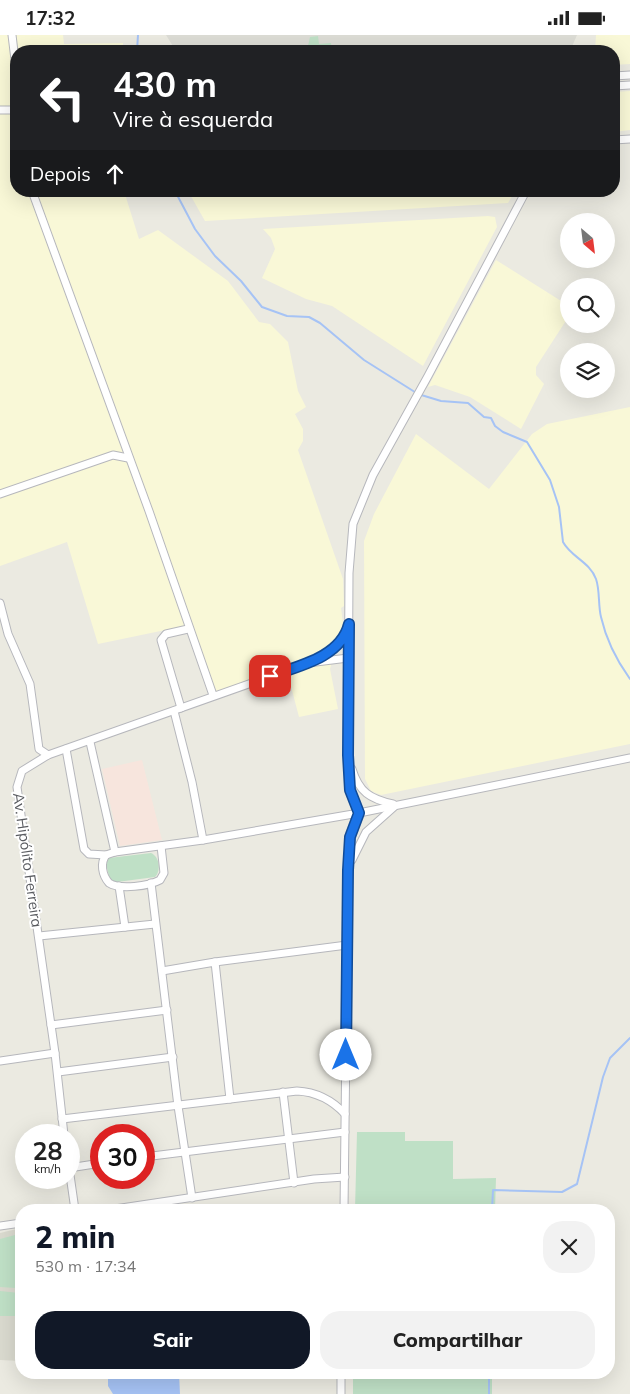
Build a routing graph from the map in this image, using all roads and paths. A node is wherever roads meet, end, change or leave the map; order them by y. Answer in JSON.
{"nodes":[{"id":1,"x":34,"y":197,"type":"edge"},
{"id":2,"x":523,"y":197,"type":"edge"},
{"id":3,"x":128,"y":458,"type":"junction"},
{"id":4,"x":0,"y":495,"type":"edge"},
{"id":5,"x":0,"y":603,"type":"edge"},
{"id":6,"x":349,"y":624,"type":"junction"},
{"id":7,"x":188,"y":629,"type":"junction"},
{"id":8,"x":348,"y":658,"type":"junction"},
{"id":9,"x":308,"y":663,"type":"junction"},
{"id":10,"x":213,"y":695,"type":"junction"},
{"id":11,"x":177,"y":709,"type":"junction"},
{"id":12,"x":90,"y":742,"type":"junction"},
{"id":13,"x":66,"y":749,"type":"junction"},
{"id":14,"x":48,"y":755,"type":"junction"},
{"id":15,"x":348,"y":755,"type":"junction"},
{"id":16,"x":630,"y":758,"type":"edge"},
{"id":17,"x":396,"y":805,"type":"junction"},
{"id":18,"x":359,"y":813,"type":"junction"},
{"id":19,"x":203,"y":840,"type":"junction"},
{"id":20,"x":161,"y":846,"type":"junction"},
{"id":21,"x":115,"y":852,"type":"junction"},
{"id":22,"x":106,"y":855,"type":"junction"},
{"id":23,"x":348,"y":870,"type":"junction"},
{"id":24,"x":151,"y":883,"type":"junction"},
{"id":25,"x":119,"y":886,"type":"junction"},
{"id":26,"x":155,"y":924,"type":"junction"},
{"id":27,"x":125,"y":927,"type":"junction"},
{"id":28,"x":38,"y":936,"type":"junction"},
{"id":29,"x":347,"y":945,"type":"junction"},
{"id":30,"x":215,"y":963,"type":"junction"},
{"id":31,"x":162,"y":971,"type":"junction"},
{"id":32,"x":166,"y":1010,"type":"junction"},
{"id":33,"x":51,"y":1025,"type":"junction"},
{"id":34,"x":55,"y":1053,"type":"junction"},
{"id":35,"x":173,"y":1057,"type":"junction"},
{"id":36,"x":0,"y":1061,"type":"edge"},
{"id":37,"x":58,"y":1072,"type":"junction"},
{"id":38,"x":283,"y":1092,"type":"junction"},
{"id":39,"x":230,"y":1099,"type":"junction"},
{"id":40,"x":178,"y":1106,"type":"junction"},
{"id":41,"x":345,"y":1114,"type":"junction"},
{"id":42,"x":62,"y":1119,"type":"junction"},
{"id":43,"x":63,"y":1124,"type":"edge"},
{"id":44,"x":345,"y":1132,"type":"junction"},
{"id":45,"x":289,"y":1138,"type":"junction"},
{"id":46,"x":186,"y":1151,"type":"junction"},
{"id":47,"x":155,"y":1155,"type":"edge"},
{"id":48,"x":345,"y":1177,"type":"junction"},
{"id":49,"x":294,"y":1183,"type":"junction"},
{"id":50,"x":72,"y":1189,"type":"edge"},
{"id":51,"x":192,"y":1198,"type":"junction"},
{"id":52,"x":74,"y":1204,"type":"edge"},
{"id":53,"x":150,"y":1204,"type":"edge"},
{"id":54,"x":344,"y":1204,"type":"edge"},
{"id":55,"x":15,"y":1224,"type":"edge"},
{"id":56,"x":0,"y":1226,"type":"edge"},
{"id":57,"x":342,"y":1379,"type":"edge"},
{"id":58,"x":341,"y":1394,"type":"edge"}],
"edges":[{"from":1,"to":3,"type":"street"},
{"from":2,"to":6,"type":"street"},
{"from":3,"to":4,"type":"street"},
{"from":3,"to":7,"type":"street"},
{"from":5,"to":14,"type":"street"},
{"from":6,"to":8,"type":"street"},
{"from":6,"to":9,"type":"street"},
{"from":7,"to":10,"type":"street"},
{"from":7,"to":11,"type":"street"},
{"from":8,"to":9,"type":"street"},
{"from":8,"to":15,"type":"street"},
{"from":9,"to":10,"type":"street","name":"Av. Hipólito Ferreira"},
{"from":10,"to":11,"type":"street","name":"Av. Hipólito Ferreira"},
{"from":11,"to":12,"type":"street","name":"Av. Hipólito Ferreira"},
{"from":11,"to":19,"type":"street"},
{"from":12,"to":13,"type":"street","name":"Av. Hipólito Ferreira"},
{"from":12,"to":21,"type":"street"},
{"from":13,"to":14,"type":"street","name":"Av. Hipólito Ferreira"},
{"from":13,"to":22,"type":"street"},
{"from":14,"to":28,"type":"street","name":"Av. Hipólito Ferreira"},
{"from":15,"to":17,"type":"street"},
{"from":15,"to":18,"type":"street"},
{"from":16,"to":17,"type":"street"},
{"from":17,"to":18,"type":"street"},
{"from":17,"to":23,"type":"street"},
{"from":18,"to":19,"type":"street"},
{"from":18,"to":23,"type":"street"},
{"from":19,"to":20,"type":"street"},
{"from":20,"to":21,"type":"street"},
{"from":20,"to":24,"type":"street"},
{"from":21,"to":22,"type":"street"},
{"from":22,"to":25,"type":"street"},
{"from":23,"to":29,"type":"street"},
{"from":24,"to":25,"type":"street"},
{"from":24,"to":26,"type":"street"},
{"from":25,"to":27,"type":"street"},
{"from":26,"to":27,"type":"street"},
{"from":26,"to":31,"type":"street"},
{"from":27,"to":28,"type":"street"},
{"from":28,"to":33,"type":"street","name":"Av. Hipólito Ferreira"},
{"from":29,"to":30,"type":"street"},
{"from":29,"to":41,"type":"street"},
{"from":30,"to":31,"type":"street"},
{"from":30,"to":39,"type":"street"},
{"from":31,"to":32,"type":"street"},
{"from":32,"to":33,"type":"street"},
{"from":32,"to":35,"type":"street"},
{"from":33,"to":34,"type":"street","name":"Av. Hipólito Ferreira"},
{"from":34,"to":36,"type":"street"},
{"from":34,"to":37,"type":"street","name":"Av. Hipólito Ferreira"},
{"from":35,"to":37,"type":"street"},
{"from":35,"to":40,"type":"street"},
{"from":37,"to":42,"type":"street","name":"Av. Hipólito Ferreira"},
{"from":38,"to":39,"type":"street"},
{"from":38,"to":41,"type":"street"},
{"from":38,"to":45,"type":"street"},
{"from":39,"to":40,"type":"street"},
{"from":40,"to":42,"type":"street"},
{"from":40,"to":46,"type":"street"},
{"from":41,"to":44,"type":"street"},
{"from":42,"to":43,"type":"street","name":"Av. Hipólito Ferreira"},
{"from":44,"to":45,"type":"street"},
{"from":44,"to":48,"type":"street"},
{"from":45,"to":46,"type":"street"},
{"from":45,"to":49,"type":"street"},
{"from":46,"to":47,"type":"street"},
{"from":46,"to":51,"type":"street"},
{"from":48,"to":49,"type":"street"},
{"from":48,"to":54,"type":"street"},
{"from":49,"to":51,"type":"street"},
{"from":50,"to":52,"type":"street"},
{"from":51,"to":53,"type":"street"},
{"from":55,"to":56,"type":"street"},
{"from":57,"to":58,"type":"street"}]}
